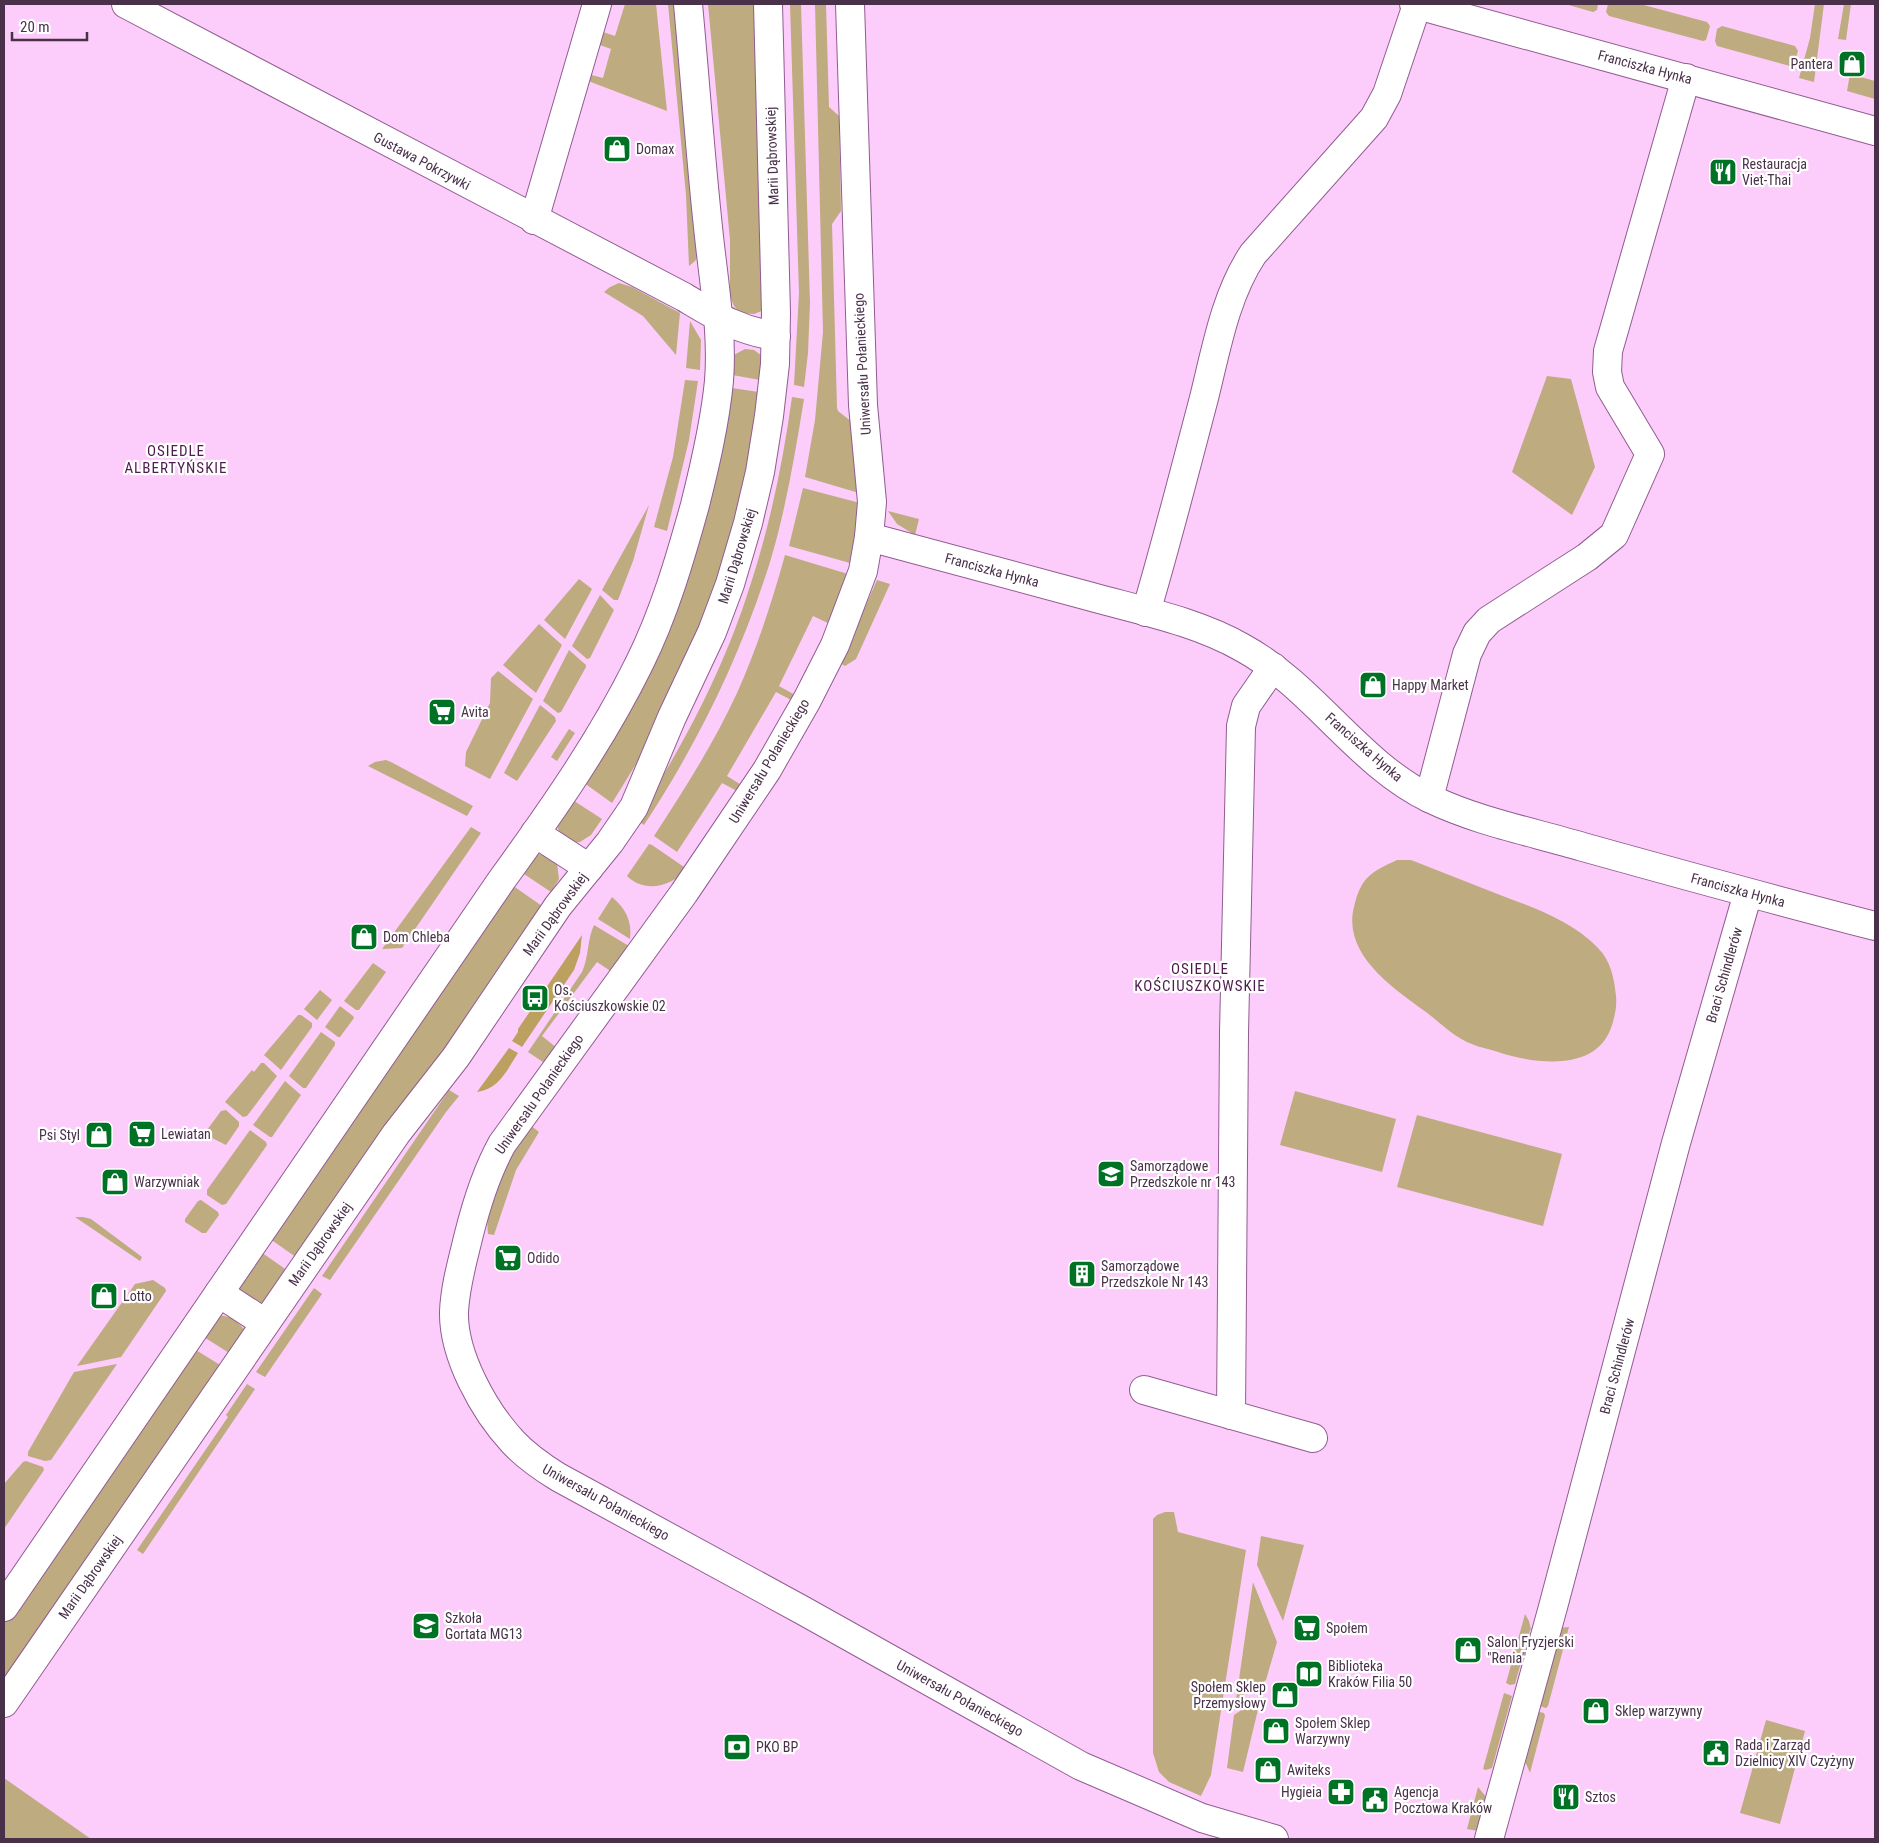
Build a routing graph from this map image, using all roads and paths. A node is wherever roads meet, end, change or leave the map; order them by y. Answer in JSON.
{"nodes":[{"id":1,"x":126,"y":4,"type":"edge"},
{"id":2,"x":597,"y":4,"type":"edge"},
{"id":3,"x":688,"y":4,"type":"edge"},
{"id":4,"x":768,"y":4,"type":"edge"},
{"id":5,"x":850,"y":4,"type":"edge"},
{"id":6,"x":1416,"y":4,"type":"edge"},
{"id":7,"x":1686,"y":78,"type":"junction"},
{"id":8,"x":1875,"y":131,"type":"edge"},
{"id":9,"x":534,"y":220,"type":"junction"},
{"id":10,"x":718,"y":317,"type":"junction"},
{"id":11,"x":776,"y":336,"type":"junction"},
{"id":12,"x":870,"y":536,"type":"junction"},
{"id":13,"x":1146,"y":612,"type":"junction"},
{"id":14,"x":1273,"y":667,"type":"junction"},
{"id":15,"x":1429,"y":798,"type":"junction"},
{"id":16,"x":536,"y":833,"type":"junction"},
{"id":17,"x":590,"y":868,"type":"junction"},
{"id":18,"x":1748,"y":893,"type":"junction"},
{"id":19,"x":1875,"y":926,"type":"edge"},
{"id":20,"x":219,"y":1293,"type":"junction"},
{"id":21,"x":264,"y":1323,"type":"junction"},
{"id":22,"x":1144,"y":1390,"type":"dead end"},
{"id":23,"x":1231,"y":1414,"type":"junction"},
{"id":24,"x":1313,"y":1438,"type":"dead end"},
{"id":25,"x":4,"y":1607,"type":"edge"},
{"id":26,"x":4,"y":1702,"type":"edge"},
{"id":27,"x":1274,"y":1839,"type":"edge"},
{"id":28,"x":1489,"y":1839,"type":"edge"}],
"edges":[{"from":1,"to":9,"type":"street","name":"Gustawa Pokrzywki"},
{"from":2,"to":9,"type":"street"},
{"from":3,"to":10,"type":"street"},
{"from":4,"to":11,"type":"street","name":"Marii Dąbrowskiej"},
{"from":5,"to":12,"type":"street","name":"Uniwersału Połanieckiego"},
{"from":6,"to":7,"type":"street","name":"Franciszka Hynka"},
{"from":6,"to":13,"type":"street"},
{"from":7,"to":8,"type":"street","name":"Franciszka Hynka"},
{"from":7,"to":15,"type":"street"},
{"from":9,"to":10,"type":"street","name":"Gustawa Pokrzywki"},
{"from":10,"to":11,"type":"street","name":"Gustawa Pokrzywki"},
{"from":10,"to":16,"type":"street"},
{"from":11,"to":17,"type":"street","name":"Marii Dąbrowskiej"},
{"from":12,"to":13,"type":"street","name":"Franciszka Hynka"},
{"from":12,"to":27,"type":"street","name":"Uniwersału Połanieckiego"},
{"from":13,"to":14,"type":"street","name":"Franciszka Hynka"},
{"from":14,"to":15,"type":"street","name":"Franciszka Hynka"},
{"from":14,"to":23,"type":"street"},
{"from":15,"to":18,"type":"street","name":"Franciszka Hynka"},
{"from":16,"to":17,"type":"street"},
{"from":16,"to":20,"type":"street"},
{"from":17,"to":21,"type":"street","name":"Marii Dąbrowskiej"},
{"from":18,"to":19,"type":"street","name":"Franciszka Hynka"},
{"from":18,"to":28,"type":"street","name":"Braci Schindlerów"},
{"from":20,"to":21,"type":"street"},
{"from":20,"to":25,"type":"street"},
{"from":21,"to":26,"type":"street","name":"Marii Dąbrowskiej"},
{"from":22,"to":23,"type":"street"},
{"from":23,"to":24,"type":"street"}]}
